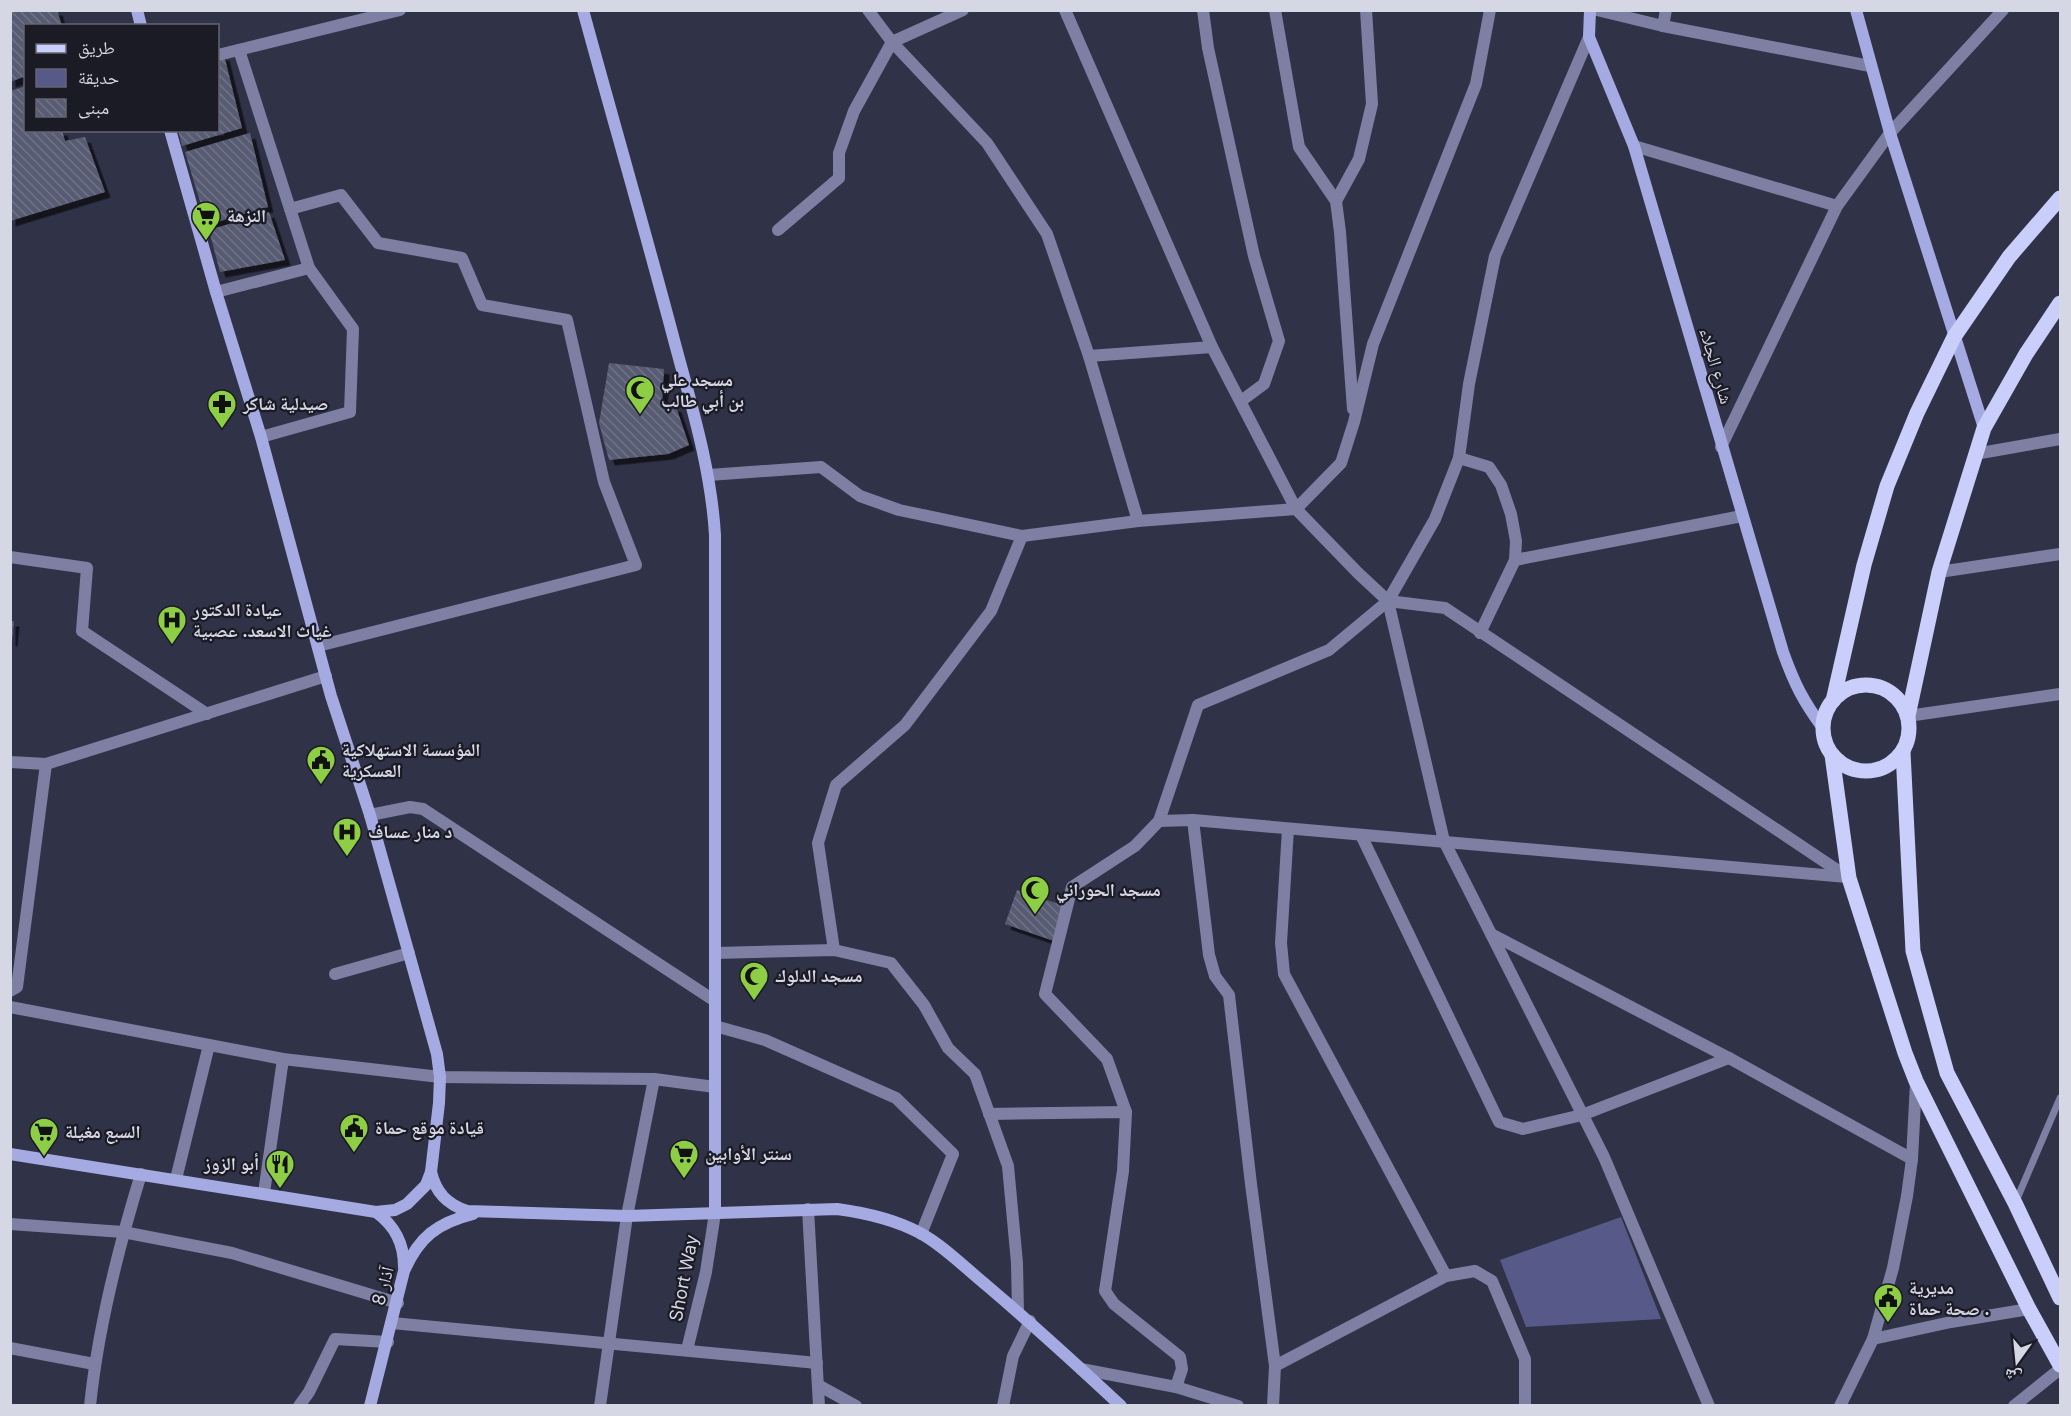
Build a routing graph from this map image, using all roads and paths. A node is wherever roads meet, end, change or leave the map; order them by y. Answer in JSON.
{"nodes":[{"id":1,"x":400,"y":10,"type":"edge"},
{"id":2,"x":583,"y":10,"type":"edge"},
{"id":3,"x":868,"y":10,"type":"edge"},
{"id":4,"x":963,"y":10,"type":"edge"},
{"id":5,"x":1065,"y":10,"type":"edge"},
{"id":6,"x":1203,"y":10,"type":"edge"},
{"id":7,"x":1275,"y":10,"type":"edge"},
{"id":8,"x":1366,"y":10,"type":"edge"},
{"id":9,"x":1490,"y":10,"type":"edge"},
{"id":10,"x":1590,"y":10,"type":"edge"},
{"id":11,"x":1597,"y":10,"type":"edge"},
{"id":12,"x":1666,"y":10,"type":"edge"},
{"id":13,"x":1856,"y":10,"type":"edge"},
{"id":14,"x":2003,"y":10,"type":"edge"},
{"id":15,"x":1663,"y":26,"type":"junction"},
{"id":16,"x":1589,"y":37,"type":"junction"},
{"id":17,"x":892,"y":42,"type":"junction"},
{"id":18,"x":239,"y":50,"type":"junction"},
{"id":19,"x":219,"y":55,"type":"edge"},
{"id":20,"x":1870,"y":66,"type":"junction"},
{"id":21,"x":171,"y":132,"type":"edge"},
{"id":22,"x":1890,"y":133,"type":"junction"},
{"id":23,"x":1634,"y":146,"type":"junction"},
{"id":24,"x":2061,"y":198,"type":"edge"},
{"id":25,"x":1336,"y":201,"type":"junction"},
{"id":26,"x":1837,"y":206,"type":"junction"},
{"id":27,"x":290,"y":210,"type":"junction"},
{"id":28,"x":778,"y":230,"type":"dead end"},
{"id":29,"x":309,"y":268,"type":"junction"},
{"id":30,"x":216,"y":292,"type":"junction"},
{"id":31,"x":2061,"y":303,"type":"edge"},
{"id":32,"x":1954,"y":337,"type":"junction"},
{"id":33,"x":1212,"y":347,"type":"junction"},
{"id":34,"x":1089,"y":356,"type":"junction"},
{"id":35,"x":1240,"y":401,"type":"junction"},
{"id":36,"x":1354,"y":422,"type":"junction"},
{"id":37,"x":1984,"y":428,"type":"junction"},
{"id":38,"x":261,"y":437,"type":"junction"},
{"id":39,"x":2061,"y":439,"type":"edge"},
{"id":40,"x":1721,"y":447,"type":"junction"},
{"id":41,"x":1975,"y":454,"type":"junction"},
{"id":42,"x":1460,"y":458,"type":"junction"},
{"id":43,"x":709,"y":475,"type":"junction"},
{"id":44,"x":1296,"y":509,"type":"junction"},
{"id":45,"x":1742,"y":516,"type":"junction"},
{"id":46,"x":1138,"y":521,"type":"junction"},
{"id":47,"x":1022,"y":536,"type":"junction"},
{"id":48,"x":2061,"y":554,"type":"edge"},
{"id":49,"x":10,"y":557,"type":"edge"},
{"id":50,"x":1515,"y":560,"type":"junction"},
{"id":51,"x":1939,"y":572,"type":"junction"},
{"id":52,"x":1388,"y":601,"type":"junction"},
{"id":53,"x":1480,"y":633,"type":"junction"},
{"id":54,"x":318,"y":646,"type":"junction"},
{"id":55,"x":326,"y":676,"type":"junction"},
{"id":56,"x":2061,"y":694,"type":"edge"},
{"id":57,"x":1833,"y":701,"type":"junction"},
{"id":58,"x":207,"y":714,"type":"junction"},
{"id":59,"x":1908,"y":716,"type":"junction"},
{"id":60,"x":1823,"y":728,"type":"junction"},
{"id":61,"x":1903,"y":752,"type":"junction"},
{"id":62,"x":1832,"y":755,"type":"junction"},
{"id":63,"x":10,"y":762,"type":"edge"},
{"id":64,"x":46,"y":764,"type":"junction"},
{"id":65,"x":370,"y":815,"type":"junction"},
{"id":66,"x":1159,"y":820,"type":"junction"},
{"id":67,"x":1193,"y":820,"type":"junction"},
{"id":68,"x":1288,"y":830,"type":"junction"},
{"id":69,"x":1361,"y":835,"type":"junction"},
{"id":70,"x":1444,"y":841,"type":"junction"},
{"id":71,"x":1849,"y":878,"type":"junction"},
{"id":72,"x":1491,"y":934,"type":"junction"},
{"id":73,"x":834,"y":950,"type":"junction"},
{"id":74,"x":409,"y":953,"type":"junction"},
{"id":75,"x":715,"y":953,"type":"junction"},
{"id":76,"x":335,"y":974,"type":"dead end"},
{"id":77,"x":10,"y":991,"type":"edge"},
{"id":78,"x":715,"y":1001,"type":"junction"},
{"id":79,"x":10,"y":1007,"type":"edge"},
{"id":80,"x":715,"y":1026,"type":"junction"},
{"id":81,"x":209,"y":1045,"type":"junction"},
{"id":82,"x":1729,"y":1058,"type":"junction"},
{"id":83,"x":283,"y":1059,"type":"junction"},
{"id":84,"x":440,"y":1077,"type":"junction"},
{"id":85,"x":654,"y":1079,"type":"junction"},
{"id":86,"x":1916,"y":1081,"type":"junction"},
{"id":87,"x":715,"y":1087,"type":"junction"},
{"id":88,"x":2061,"y":1098,"type":"edge"},
{"id":89,"x":1126,"y":1112,"type":"junction"},
{"id":90,"x":989,"y":1114,"type":"junction"},
{"id":91,"x":1582,"y":1114,"type":"junction"},
{"id":92,"x":10,"y":1154,"type":"edge"},
{"id":93,"x":1912,"y":1159,"type":"junction"},
{"id":94,"x":431,"y":1172,"type":"junction"},
{"id":95,"x":141,"y":1174,"type":"junction"},
{"id":96,"x":176,"y":1179,"type":"junction"},
{"id":97,"x":264,"y":1193,"type":"junction"},
{"id":98,"x":2015,"y":1203,"type":"junction"},
{"id":99,"x":808,"y":1209,"type":"junction"},
{"id":100,"x":376,"y":1212,"type":"junction"},
{"id":101,"x":478,"y":1212,"type":"junction"},
{"id":102,"x":715,"y":1213,"type":"junction"},
{"id":103,"x":627,"y":1216,"type":"junction"},
{"id":104,"x":10,"y":1224,"type":"edge"},
{"id":105,"x":123,"y":1232,"type":"junction"},
{"id":106,"x":921,"y":1234,"type":"junction"},
{"id":107,"x":404,"y":1271,"type":"junction"},
{"id":108,"x":1446,"y":1276,"type":"junction"},
{"id":109,"x":2059,"y":1291,"type":"edge"},
{"id":110,"x":398,"y":1303,"type":"junction"},
{"id":111,"x":2029,"y":1309,"type":"junction"},
{"id":112,"x":1017,"y":1312,"type":"junction"},
{"id":113,"x":1030,"y":1322,"type":"junction"},
{"id":114,"x":392,"y":1323,"type":"junction"},
{"id":115,"x":1873,"y":1339,"type":"junction"},
{"id":116,"x":387,"y":1342,"type":"junction"},
{"id":117,"x":609,"y":1343,"type":"junction"},
{"id":118,"x":10,"y":1348,"type":"edge"},
{"id":119,"x":687,"y":1350,"type":"junction"},
{"id":120,"x":817,"y":1362,"type":"junction"},
{"id":121,"x":94,"y":1364,"type":"junction"},
{"id":122,"x":1275,"y":1366,"type":"junction"},
{"id":123,"x":2061,"y":1367,"type":"edge"},
{"id":124,"x":1081,"y":1369,"type":"junction"},
{"id":125,"x":818,"y":1385,"type":"junction"},
{"id":126,"x":1176,"y":1387,"type":"junction"},
{"id":127,"x":90,"y":1406,"type":"edge"},
{"id":128,"x":298,"y":1406,"type":"edge"},
{"id":129,"x":370,"y":1406,"type":"edge"},
{"id":130,"x":600,"y":1406,"type":"edge"},
{"id":131,"x":819,"y":1406,"type":"edge"},
{"id":132,"x":856,"y":1406,"type":"edge"},
{"id":133,"x":1003,"y":1406,"type":"edge"},
{"id":134,"x":1121,"y":1406,"type":"edge"},
{"id":135,"x":1238,"y":1406,"type":"edge"},
{"id":136,"x":1273,"y":1406,"type":"edge"},
{"id":137,"x":1525,"y":1406,"type":"edge"},
{"id":138,"x":1709,"y":1406,"type":"edge"},
{"id":139,"x":1840,"y":1406,"type":"edge"},
{"id":140,"x":2014,"y":1406,"type":"edge"}],
"edges":[{"from":1,"to":18,"type":"street"},
{"from":2,"to":43,"type":"main road"},
{"from":3,"to":17,"type":"street"},
{"from":4,"to":17,"type":"street"},
{"from":5,"to":33,"type":"street"},
{"from":6,"to":35,"type":"street"},
{"from":7,"to":25,"type":"street"},
{"from":8,"to":25,"type":"street"},
{"from":9,"to":36,"type":"street"},
{"from":10,"to":16,"type":"main road","name":"شارع الجلاء"},
{"from":11,"to":15,"type":"street"},
{"from":12,"to":15,"type":"street"},
{"from":13,"to":20,"type":"main road"},
{"from":14,"to":22,"type":"street"},
{"from":15,"to":20,"type":"street"},
{"from":16,"to":23,"type":"main road","name":"شارع الجلاء"},
{"from":16,"to":42,"type":"street"},
{"from":17,"to":28,"type":"street"},
{"from":17,"to":34,"type":"street"},
{"from":18,"to":19,"type":"street"},
{"from":18,"to":27,"type":"street"},
{"from":20,"to":22,"type":"main road"},
{"from":21,"to":30,"type":"main road"},
{"from":22,"to":26,"type":"street"},
{"from":22,"to":32,"type":"main road"},
{"from":23,"to":26,"type":"street"},
{"from":23,"to":40,"type":"main road","name":"شارع الجلاء"},
{"from":24,"to":32,"type":"main road"},
{"from":25,"to":36,"type":"street"},
{"from":26,"to":40,"type":"street"},
{"from":27,"to":29,"type":"street"},
{"from":27,"to":54,"type":"street"},
{"from":29,"to":30,"type":"street"},
{"from":29,"to":38,"type":"street"},
{"from":30,"to":38,"type":"main road"},
{"from":31,"to":37,"type":"main road"},
{"from":32,"to":37,"type":"main road"},
{"from":32,"to":57,"type":"main road"},
{"from":33,"to":34,"type":"street"},
{"from":33,"to":35,"type":"street"},
{"from":34,"to":46,"type":"street"},
{"from":35,"to":44,"type":"street"},
{"from":36,"to":44,"type":"street"},
{"from":37,"to":41,"type":"main road"},
{"from":38,"to":54,"type":"main road"},
{"from":39,"to":41,"type":"street"},
{"from":40,"to":45,"type":"main road","name":"شارع الجلاء"},
{"from":41,"to":51,"type":"main road"},
{"from":42,"to":50,"type":"street"},
{"from":42,"to":52,"type":"street"},
{"from":43,"to":47,"type":"street"},
{"from":43,"to":75,"type":"main road"},
{"from":44,"to":46,"type":"street"},
{"from":44,"to":52,"type":"street"},
{"from":45,"to":50,"type":"street"},
{"from":45,"to":60,"type":"main road","name":"شارع الجلاء"},
{"from":46,"to":47,"type":"street"},
{"from":47,"to":73,"type":"street"},
{"from":48,"to":51,"type":"street"},
{"from":49,"to":58,"type":"street"},
{"from":50,"to":53,"type":"street"},
{"from":51,"to":59,"type":"main road"},
{"from":52,"to":53,"type":"street"},
{"from":52,"to":66,"type":"street"},
{"from":52,"to":70,"type":"street"},
{"from":53,"to":71,"type":"street"},
{"from":54,"to":55,"type":"main road"},
{"from":55,"to":58,"type":"street"},
{"from":55,"to":65,"type":"main road"},
{"from":56,"to":59,"type":"street"},
{"from":57,"to":59,"type":"main road"},
{"from":57,"to":60,"type":"main road"},
{"from":58,"to":64,"type":"street"},
{"from":59,"to":61,"type":"main road"},
{"from":60,"to":62,"type":"main road"},
{"from":61,"to":62,"type":"main road"},
{"from":61,"to":98,"type":"main road"},
{"from":62,"to":71,"type":"main road"},
{"from":63,"to":64,"type":"street"},
{"from":64,"to":77,"type":"street"},
{"from":65,"to":74,"type":"main road"},
{"from":65,"to":78,"type":"street"},
{"from":66,"to":67,"type":"street"},
{"from":66,"to":89,"type":"street"},
{"from":67,"to":68,"type":"street"},
{"from":67,"to":122,"type":"street"},
{"from":68,"to":69,"type":"street"},
{"from":68,"to":108,"type":"street"},
{"from":69,"to":70,"type":"street"},
{"from":69,"to":91,"type":"street"},
{"from":70,"to":71,"type":"street"},
{"from":70,"to":72,"type":"street"},
{"from":71,"to":86,"type":"main road"},
{"from":72,"to":82,"type":"street"},
{"from":72,"to":91,"type":"street"},
{"from":73,"to":75,"type":"street"},
{"from":73,"to":90,"type":"street"},
{"from":74,"to":76,"type":"street"},
{"from":74,"to":84,"type":"main road"},
{"from":75,"to":78,"type":"main road"},
{"from":78,"to":80,"type":"main road"},
{"from":79,"to":81,"type":"street"},
{"from":80,"to":87,"type":"main road"},
{"from":80,"to":106,"type":"street"},
{"from":81,"to":83,"type":"street"},
{"from":81,"to":96,"type":"street"},
{"from":82,"to":91,"type":"street"},
{"from":82,"to":93,"type":"street"},
{"from":83,"to":84,"type":"street"},
{"from":83,"to":97,"type":"street"},
{"from":84,"to":85,"type":"street"},
{"from":84,"to":94,"type":"main road"},
{"from":85,"to":87,"type":"street"},
{"from":85,"to":103,"type":"street"},
{"from":86,"to":93,"type":"street"},
{"from":86,"to":111,"type":"main road"},
{"from":87,"to":102,"type":"main road"},
{"from":88,"to":98,"type":"lane"},
{"from":89,"to":90,"type":"street"},
{"from":89,"to":126,"type":"street"},
{"from":90,"to":112,"type":"street"},
{"from":91,"to":138,"type":"street"},
{"from":92,"to":95,"type":"main road"},
{"from":93,"to":115,"type":"street"},
{"from":94,"to":100,"type":"main road"},
{"from":94,"to":101,"type":"main road"},
{"from":95,"to":96,"type":"main road"},
{"from":95,"to":105,"type":"street"},
{"from":96,"to":97,"type":"main road"},
{"from":97,"to":100,"type":"main road"},
{"from":98,"to":109,"type":"main road"},
{"from":99,"to":102,"type":"main road"},
{"from":99,"to":106,"type":"main road"},
{"from":99,"to":120,"type":"street"},
{"from":100,"to":107,"type":"main road"},
{"from":101,"to":103,"type":"main road"},
{"from":101,"to":107,"type":"main road","name":"8 آذار"},
{"from":102,"to":103,"type":"main road"},
{"from":102,"to":119,"type":"street","name":"Short Way"},
{"from":103,"to":117,"type":"street"},
{"from":104,"to":105,"type":"street"},
{"from":105,"to":110,"type":"street"},
{"from":105,"to":121,"type":"street"},
{"from":106,"to":112,"type":"main road"},
{"from":107,"to":110,"type":"main road","name":"8 آذار"},
{"from":108,"to":122,"type":"street"},
{"from":108,"to":137,"type":"street"},
{"from":110,"to":114,"type":"main road","name":"8 آذار"},
{"from":111,"to":115,"type":"street"},
{"from":111,"to":123,"type":"main road"},
{"from":112,"to":113,"type":"main road"},
{"from":113,"to":124,"type":"main road"},
{"from":113,"to":133,"type":"street"},
{"from":114,"to":116,"type":"main road","name":"8 آذار"},
{"from":114,"to":117,"type":"street"},
{"from":115,"to":139,"type":"street"},
{"from":116,"to":128,"type":"street"},
{"from":116,"to":129,"type":"main road","name":"8 آذار"},
{"from":117,"to":119,"type":"street"},
{"from":117,"to":130,"type":"street"},
{"from":118,"to":121,"type":"street"},
{"from":119,"to":120,"type":"street"},
{"from":120,"to":125,"type":"street"},
{"from":121,"to":127,"type":"street"},
{"from":122,"to":136,"type":"street"},
{"from":123,"to":140,"type":"street"},
{"from":124,"to":126,"type":"street"},
{"from":124,"to":134,"type":"main road"},
{"from":125,"to":131,"type":"street"},
{"from":125,"to":132,"type":"street"},
{"from":126,"to":135,"type":"street"}]}
